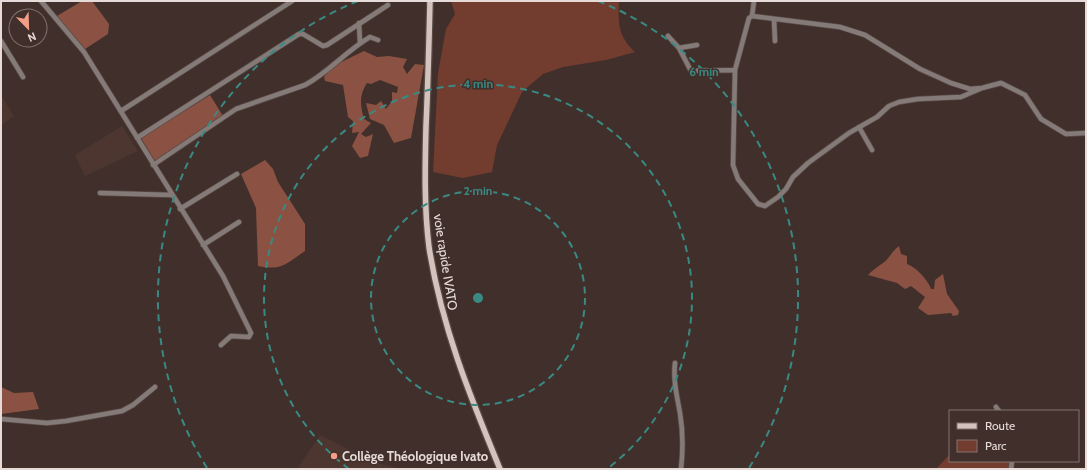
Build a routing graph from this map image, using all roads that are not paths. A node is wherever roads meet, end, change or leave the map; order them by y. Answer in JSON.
{"nodes":[{"id":1,"x":41,"y":1,"type":"edge"},
{"id":2,"x":292,"y":1,"type":"edge"},
{"id":3,"x":430,"y":1,"type":"edge"},
{"id":4,"x":754,"y":1,"type":"edge"},
{"id":5,"x":388,"y":5,"type":"dead end"},
{"id":6,"x":752,"y":16,"type":"junction"},
{"id":7,"x":774,"y":19,"type":"junction"},
{"id":8,"x":359,"y":23,"type":"junction"},
{"id":9,"x":668,"y":36,"type":"dead end"},
{"id":10,"x":378,"y":40,"type":"dead end"},
{"id":11,"x":775,"y":40,"type":"dead end"},
{"id":12,"x":1,"y":41,"type":"edge"},
{"id":13,"x":360,"y":43,"type":"junction"},
{"id":14,"x":697,"y":45,"type":"dead end"},
{"id":15,"x":679,"y":48,"type":"junction"},
{"id":16,"x":735,"y":70,"type":"junction"},
{"id":17,"x":23,"y":77,"type":"dead end"},
{"id":18,"x":982,"y":88,"type":"junction"},
{"id":19,"x":121,"y":111,"type":"junction"},
{"id":20,"x":859,"y":127,"type":"junction"},
{"id":21,"x":1086,"y":134,"type":"edge"},
{"id":22,"x":137,"y":138,"type":"junction"},
{"id":23,"x":872,"y":150,"type":"dead end"},
{"id":24,"x":153,"y":165,"type":"junction"},
{"id":25,"x":237,"y":174,"type":"dead end"},
{"id":26,"x":100,"y":193,"type":"dead end"},
{"id":27,"x":172,"y":195,"type":"junction"},
{"id":28,"x":180,"y":209,"type":"junction"},
{"id":29,"x":239,"y":222,"type":"dead end"},
{"id":30,"x":204,"y":245,"type":"junction"},
{"id":31,"x":221,"y":345,"type":"dead end"},
{"id":32,"x":675,"y":363,"type":"dead end"},
{"id":33,"x":155,"y":387,"type":"dead end"},
{"id":34,"x":1,"y":419,"type":"edge"},
{"id":35,"x":500,"y":469,"type":"edge"},
{"id":36,"x":681,"y":469,"type":"edge"}],
"edges":[{"from":1,"to":19,"type":"street"},
{"from":2,"to":19,"type":"street"},
{"from":3,"to":35,"type":"main road","name":"voie rapide IVATO"},
{"from":4,"to":6,"type":"street"},
{"from":5,"to":8,"type":"street"},
{"from":6,"to":7,"type":"street"},
{"from":6,"to":16,"type":"street"},
{"from":7,"to":11,"type":"street"},
{"from":7,"to":18,"type":"street"},
{"from":8,"to":13,"type":"street"},
{"from":8,"to":22,"type":"street"},
{"from":9,"to":15,"type":"street"},
{"from":10,"to":13,"type":"street"},
{"from":12,"to":17,"type":"street"},
{"from":13,"to":24,"type":"street"},
{"from":14,"to":15,"type":"street"},
{"from":15,"to":16,"type":"street"},
{"from":16,"to":20,"type":"street"},
{"from":18,"to":20,"type":"street"},
{"from":18,"to":21,"type":"street"},
{"from":19,"to":22,"type":"street"},
{"from":20,"to":23,"type":"street"},
{"from":22,"to":24,"type":"street"},
{"from":24,"to":27,"type":"street"},
{"from":25,"to":28,"type":"street"},
{"from":26,"to":27,"type":"street"},
{"from":27,"to":28,"type":"street"},
{"from":28,"to":30,"type":"street"},
{"from":29,"to":30,"type":"street"},
{"from":30,"to":31,"type":"street"},
{"from":32,"to":36,"type":"street"},
{"from":33,"to":34,"type":"street"}]}
